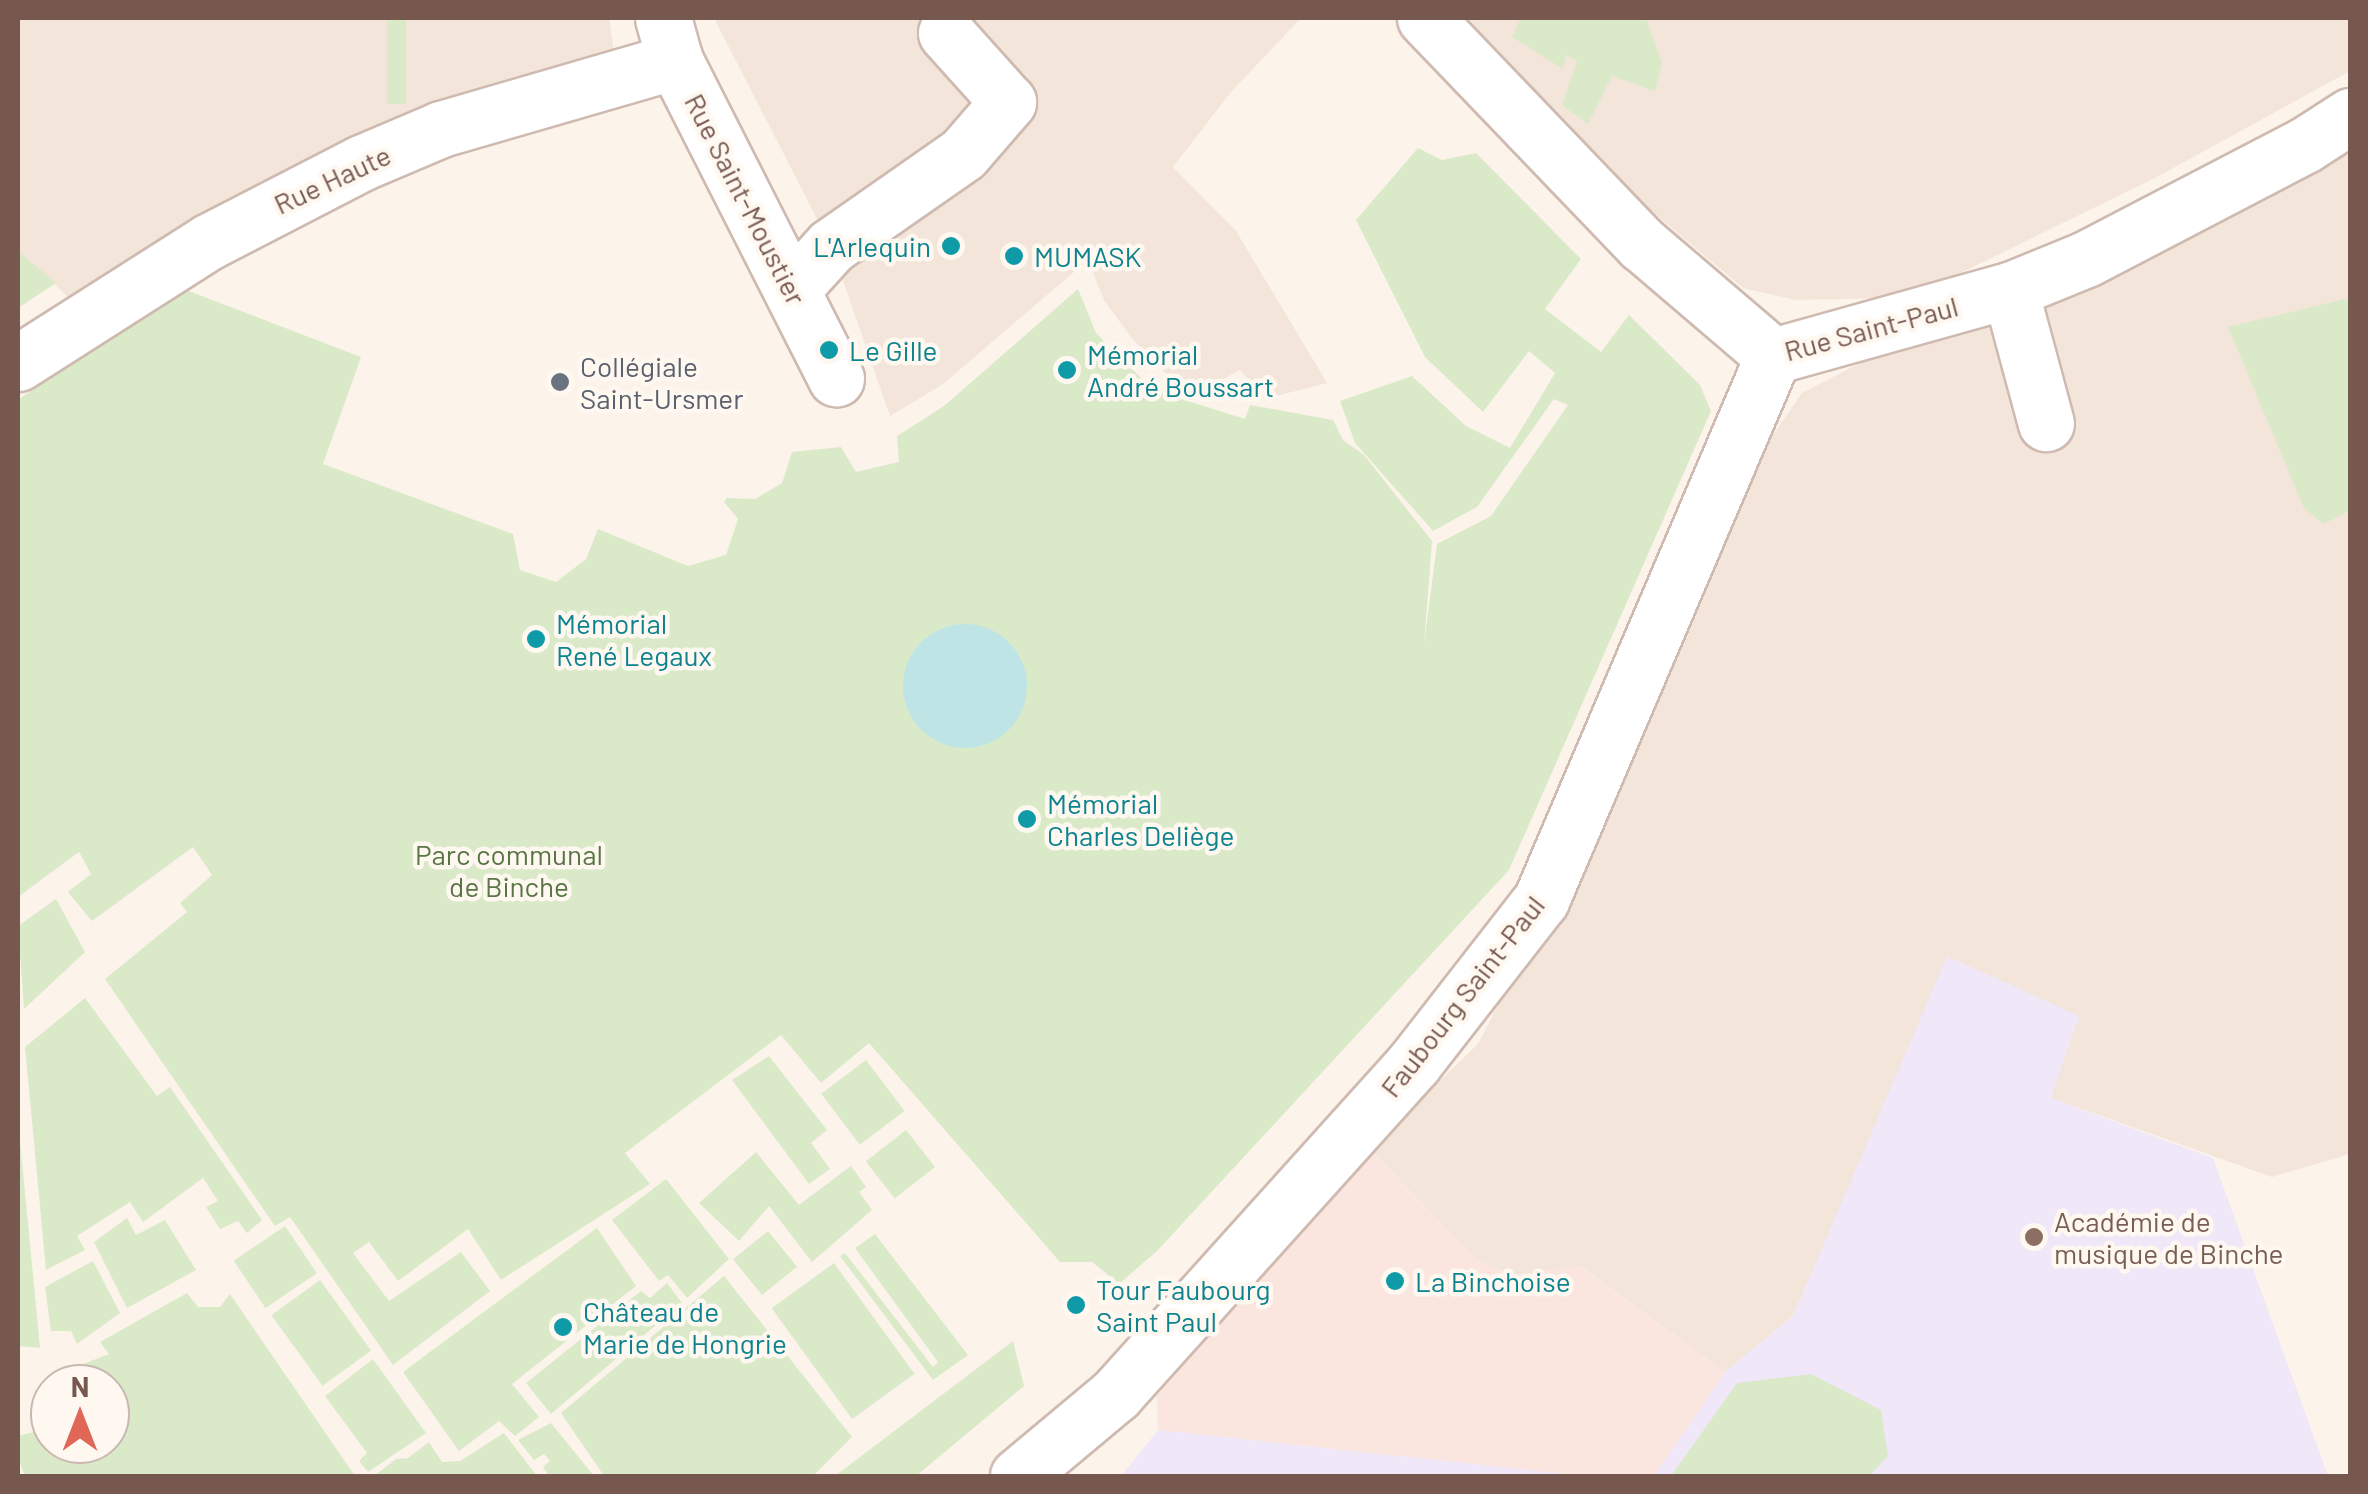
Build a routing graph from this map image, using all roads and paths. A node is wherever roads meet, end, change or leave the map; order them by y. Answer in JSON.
{"nodes":[{"id":1,"x":1425,"y":18,"type":"edge"},
{"id":2,"x":946,"y":33,"type":"dead end"},
{"id":3,"x":669,"y":39,"type":"edge"},
{"id":4,"x":2350,"y":116,"type":"edge"},
{"id":5,"x":792,"y":289,"type":"junction"},
{"id":6,"x":2010,"y":290,"type":"junction"},
{"id":7,"x":1773,"y":356,"type":"junction"},
{"id":8,"x":18,"y":362,"type":"edge"},
{"id":9,"x":836,"y":378,"type":"dead end"},
{"id":10,"x":2046,"y":423,"type":"dead end"},
{"id":11,"x":1018,"y":1476,"type":"edge"}],
"edges":[{"from":1,"to":7,"type":"street","name":"Rue Saint-Paul"},
{"from":2,"to":5,"type":"street"},
{"from":3,"to":5,"type":"street","name":"Rue Saint-Moustier"},
{"from":3,"to":8,"type":"street","name":"Rue Haute"},
{"from":4,"to":6,"type":"street","name":"Rue Saint-Paul"},
{"from":5,"to":9,"type":"street","name":"Rue Saint-Moustier"},
{"from":6,"to":7,"type":"street","name":"Rue Saint-Paul"},
{"from":6,"to":10,"type":"street"},
{"from":7,"to":11,"type":"street","name":"Faubourg Saint-Paul"}]}
